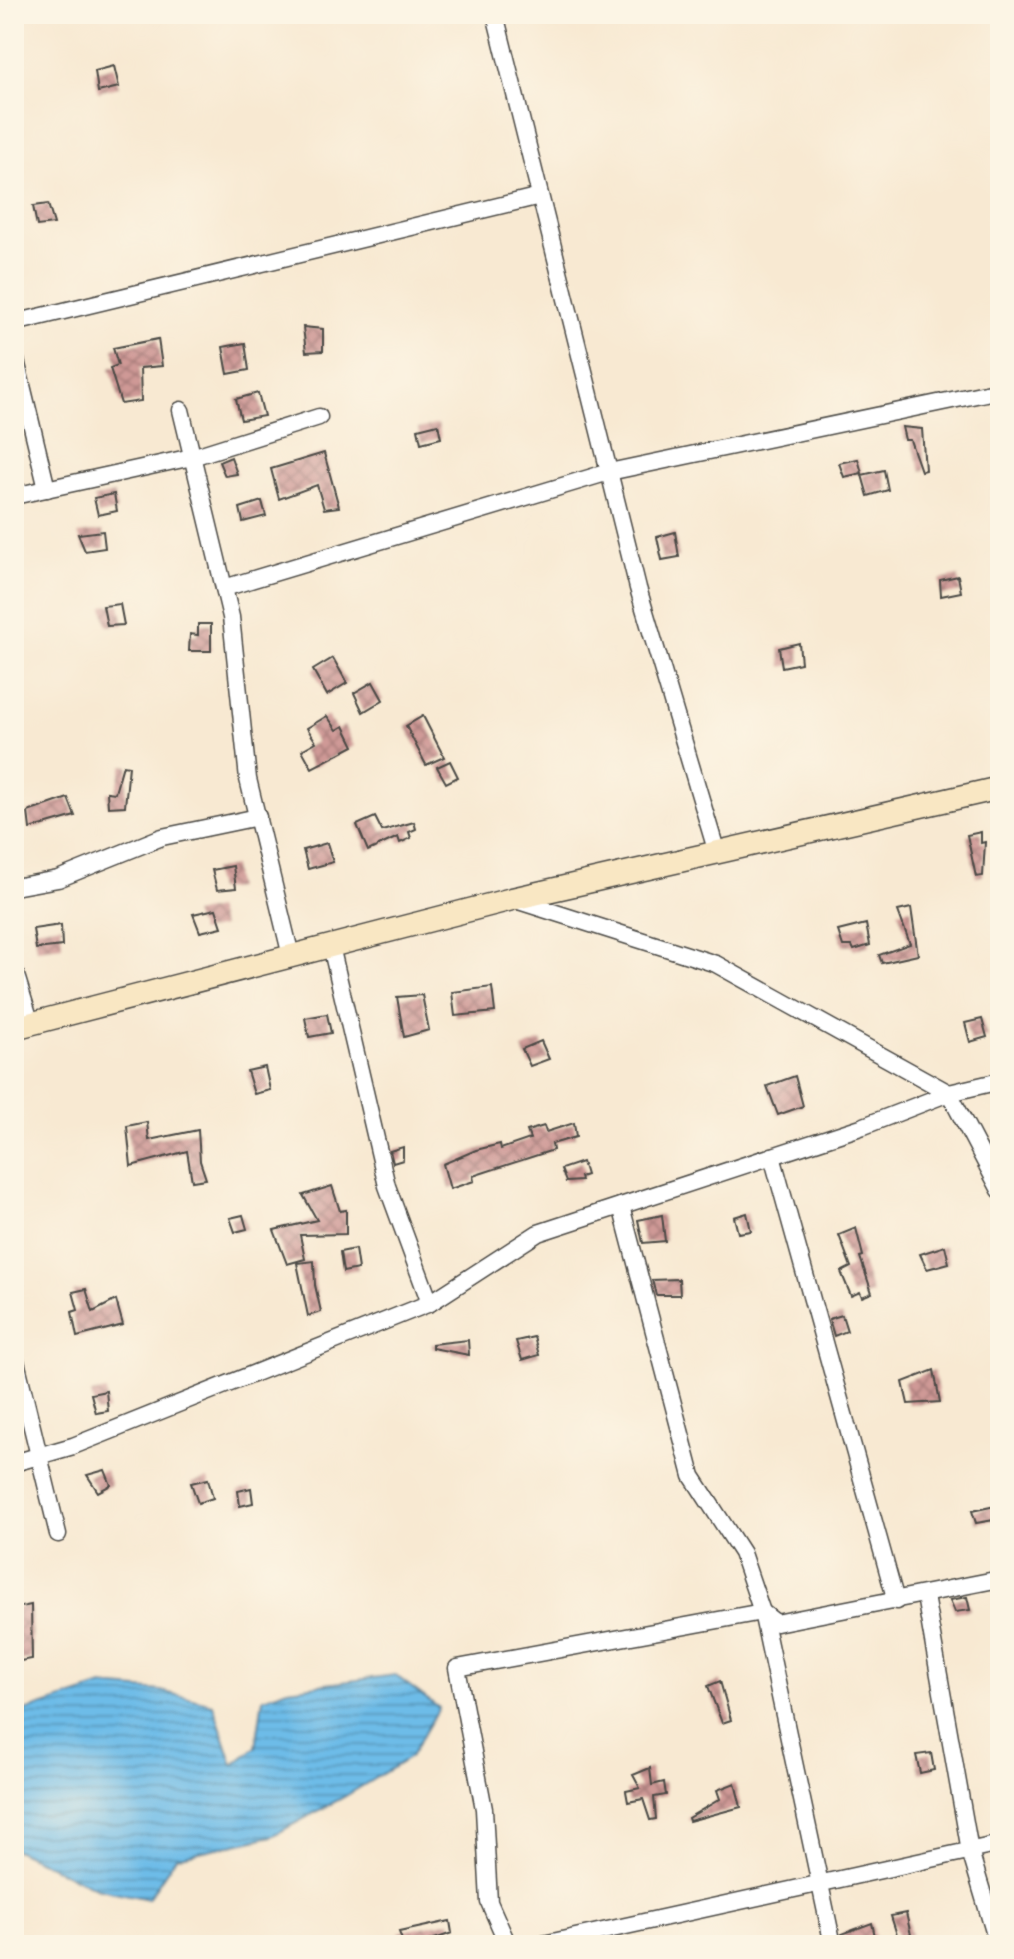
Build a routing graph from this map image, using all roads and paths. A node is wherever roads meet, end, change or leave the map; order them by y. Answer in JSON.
{"nodes":[{"id":1,"x":495,"y":14,"type":"edge"},
{"id":2,"x":540,"y":196,"type":"junction"},
{"id":3,"x":14,"y":323,"type":"edge"},
{"id":4,"x":14,"y":352,"type":"edge"},
{"id":5,"x":1000,"y":390,"type":"edge"},
{"id":6,"x":181,"y":410,"type":"dead end"},
{"id":7,"x":319,"y":417,"type":"dead end"},
{"id":8,"x":192,"y":457,"type":"junction"},
{"id":9,"x":609,"y":472,"type":"junction"},
{"id":10,"x":47,"y":489,"type":"junction"},
{"id":11,"x":14,"y":496,"type":"edge"},
{"id":12,"x":224,"y":588,"type":"junction"},
{"id":13,"x":1000,"y":788,"type":"edge"},
{"id":14,"x":258,"y":817,"type":"junction"},
{"id":15,"x":717,"y":853,"type":"junction"},
{"id":16,"x":14,"y":887,"type":"edge"},
{"id":17,"x":512,"y":899,"type":"junction"},
{"id":18,"x":331,"y":946,"type":"junction"},
{"id":19,"x":291,"y":956,"type":"junction"},
{"id":20,"x":14,"y":969,"type":"edge"},
{"id":21,"x":22,"y":1026,"type":"edge"},
{"id":22,"x":1000,"y":1081,"type":"edge"},
{"id":23,"x":949,"y":1093,"type":"junction"},
{"id":24,"x":772,"y":1156,"type":"junction"},
{"id":25,"x":1000,"y":1190,"type":"edge"},
{"id":26,"x":621,"y":1206,"type":"junction"},
{"id":27,"x":430,"y":1303,"type":"junction"},
{"id":28,"x":14,"y":1353,"type":"edge"},
{"id":29,"x":37,"y":1457,"type":"junction"},
{"id":30,"x":14,"y":1463,"type":"edge"},
{"id":31,"x":58,"y":1534,"type":"dead end"},
{"id":32,"x":1000,"y":1579,"type":"edge"},
{"id":33,"x":925,"y":1596,"type":"junction"},
{"id":34,"x":896,"y":1601,"type":"junction"},
{"id":35,"x":762,"y":1612,"type":"junction"},
{"id":36,"x":1000,"y":1844,"type":"edge"},
{"id":37,"x":970,"y":1851,"type":"junction"},
{"id":38,"x":820,"y":1883,"type":"junction"},
{"id":39,"x":508,"y":1945,"type":"edge"},
{"id":40,"x":539,"y":1945,"type":"edge"},
{"id":41,"x":833,"y":1945,"type":"edge"},
{"id":42,"x":998,"y":1945,"type":"edge"}],
"edges":[{"from":1,"to":2,"type":"street"},
{"from":2,"to":3,"type":"street"},
{"from":2,"to":9,"type":"street"},
{"from":4,"to":10,"type":"street"},
{"from":5,"to":9,"type":"street"},
{"from":6,"to":8,"type":"street"},
{"from":7,"to":8,"type":"street"},
{"from":8,"to":10,"type":"street"},
{"from":8,"to":12,"type":"street"},
{"from":9,"to":12,"type":"street"},
{"from":9,"to":15,"type":"street"},
{"from":10,"to":11,"type":"street"},
{"from":12,"to":14,"type":"street"},
{"from":13,"to":15,"type":"main road"},
{"from":14,"to":16,"type":"street"},
{"from":14,"to":19,"type":"street"},
{"from":15,"to":17,"type":"main road"},
{"from":17,"to":18,"type":"main road"},
{"from":17,"to":23,"type":"street"},
{"from":18,"to":19,"type":"main road"},
{"from":18,"to":27,"type":"street"},
{"from":19,"to":21,"type":"main road"},
{"from":20,"to":21,"type":"street"},
{"from":22,"to":23,"type":"street"},
{"from":23,"to":24,"type":"street"},
{"from":23,"to":25,"type":"street"},
{"from":24,"to":26,"type":"street"},
{"from":24,"to":34,"type":"street"},
{"from":26,"to":27,"type":"street"},
{"from":26,"to":35,"type":"street"},
{"from":27,"to":29,"type":"street"},
{"from":28,"to":29,"type":"street"},
{"from":29,"to":30,"type":"street"},
{"from":29,"to":31,"type":"street"},
{"from":32,"to":33,"type":"street"},
{"from":33,"to":34,"type":"street"},
{"from":33,"to":37,"type":"street"},
{"from":34,"to":35,"type":"street"},
{"from":35,"to":38,"type":"street"},
{"from":35,"to":39,"type":"street"},
{"from":36,"to":37,"type":"street"},
{"from":37,"to":38,"type":"street"},
{"from":37,"to":42,"type":"street"},
{"from":38,"to":40,"type":"street"},
{"from":38,"to":41,"type":"street"}]}
